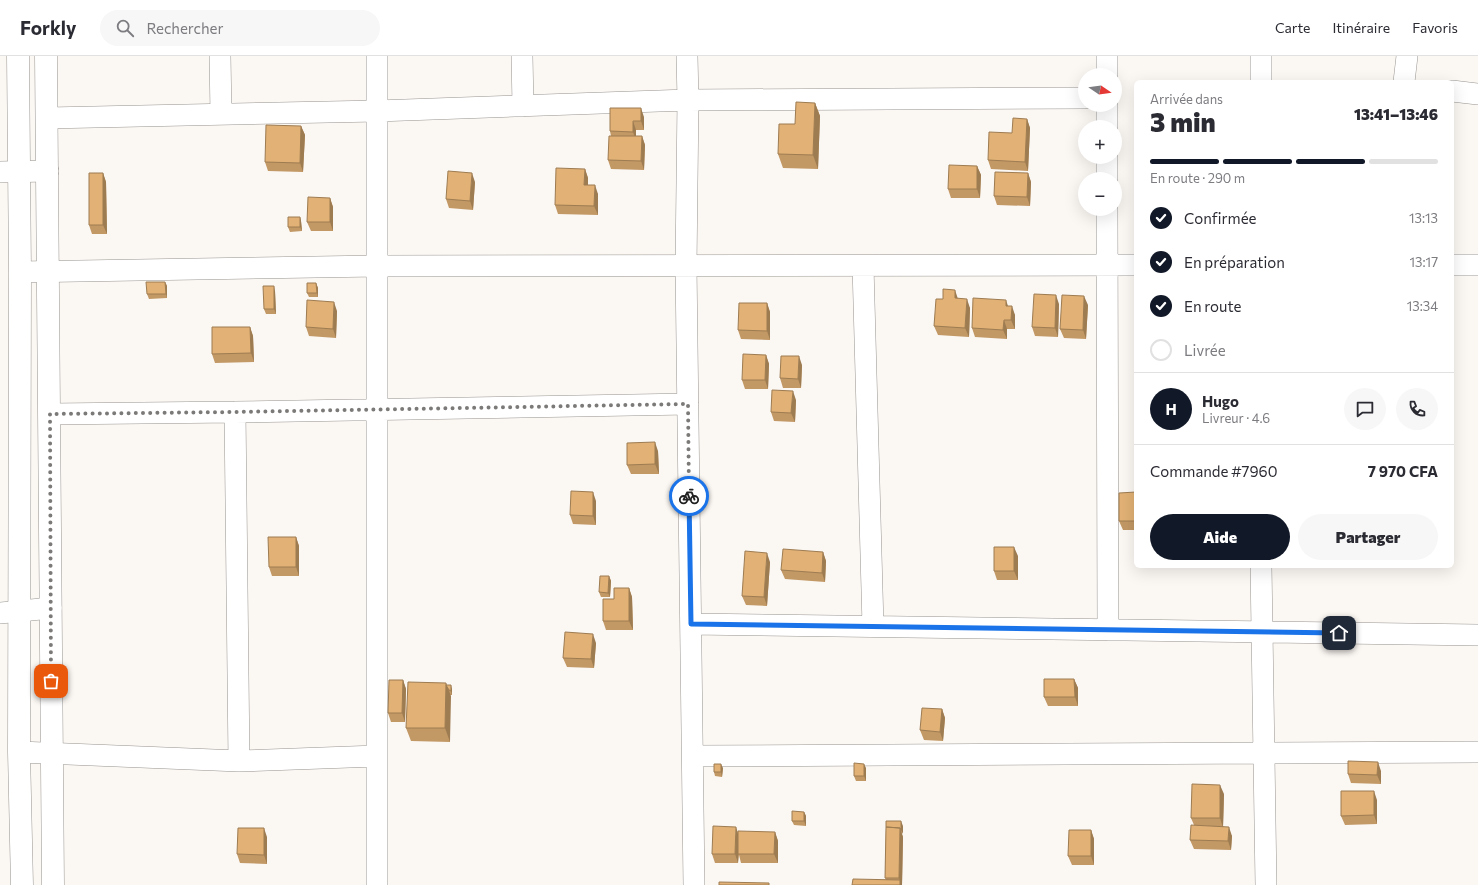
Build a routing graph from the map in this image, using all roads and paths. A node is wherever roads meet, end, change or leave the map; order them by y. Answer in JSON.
{"nodes":[{"id":1,"x":18,"y":56,"type":"edge"},
{"id":2,"x":46,"y":56,"type":"edge"},
{"id":3,"x":220,"y":56,"type":"edge"},
{"id":4,"x":377,"y":56,"type":"edge"},
{"id":5,"x":522,"y":56,"type":"edge"},
{"id":6,"x":687,"y":56,"type":"edge"},
{"id":7,"x":1107,"y":56,"type":"edge"},
{"id":8,"x":1261,"y":56,"type":"edge"},
{"id":9,"x":1407,"y":56,"type":"edge"},
{"id":10,"x":1107,"y":68,"type":"edge"},
{"id":11,"x":1261,"y":80,"type":"edge"},
{"id":12,"x":1404,"y":80,"type":"edge"},
{"id":13,"x":1454,"y":91,"type":"edge"},
{"id":14,"x":1478,"y":94,"type":"edge"},
{"id":15,"x":1078,"y":98,"type":"edge"},
{"id":16,"x":688,"y":100,"type":"junction"},
{"id":17,"x":523,"y":106,"type":"junction"},
{"id":18,"x":377,"y":111,"type":"junction"},
{"id":19,"x":222,"y":114,"type":"junction"},
{"id":20,"x":48,"y":118,"type":"junction"},
{"id":21,"x":48,"y":170,"type":"junction"},
{"id":22,"x":9,"y":172,"type":"edge"},
{"id":23,"x":1107,"y":216,"type":"edge"},
{"id":24,"x":1107,"y":265,"type":"junction"},
{"id":25,"x":1134,"y":265,"type":"edge"},
{"id":26,"x":1454,"y":265,"type":"edge"},
{"id":27,"x":1478,"y":265,"type":"edge"},
{"id":28,"x":377,"y":266,"type":"junction"},
{"id":29,"x":686,"y":266,"type":"junction"},
{"id":30,"x":863,"y":266,"type":"junction"},
{"id":31,"x":20,"y":272,"type":"junction"},
{"id":32,"x":48,"y":272,"type":"junction"},
{"id":33,"x":688,"y":404,"type":"junction"},
{"id":34,"x":377,"y":409,"type":"junction"},
{"id":35,"x":235,"y":412,"type":"junction"},
{"id":36,"x":50,"y":414,"type":"junction"},
{"id":37,"x":1261,"y":568,"type":"edge"},
{"id":38,"x":51,"y":608,"type":"junction"},
{"id":39,"x":10,"y":612,"type":"edge"},
{"id":40,"x":691,"y":624,"type":"junction"},
{"id":41,"x":873,"y":626,"type":"junction"},
{"id":42,"x":1108,"y":630,"type":"junction"},
{"id":43,"x":1262,"y":632,"type":"junction"},
{"id":44,"x":1478,"y":635,"type":"edge"},
{"id":45,"x":19,"y":752,"type":"junction"},
{"id":46,"x":1478,"y":752,"type":"edge"},
{"id":47,"x":52,"y":753,"type":"junction"},
{"id":48,"x":1264,"y":753,"type":"junction"},
{"id":49,"x":377,"y":756,"type":"junction"},
{"id":50,"x":692,"y":756,"type":"junction"},
{"id":51,"x":239,"y":761,"type":"junction"},
{"id":52,"x":22,"y":885,"type":"edge"},
{"id":53,"x":53,"y":885,"type":"edge"},
{"id":54,"x":377,"y":885,"type":"edge"},
{"id":55,"x":694,"y":885,"type":"edge"},
{"id":56,"x":1266,"y":885,"type":"edge"}],
"edges":[{"from":1,"to":22,"type":"main road"},
{"from":2,"to":20,"type":"main road"},
{"from":3,"to":19,"type":"street"},
{"from":4,"to":18,"type":"street"},
{"from":5,"to":17,"type":"street"},
{"from":6,"to":16,"type":"street"},
{"from":7,"to":10,"type":"street"},
{"from":8,"to":11,"type":"street"},
{"from":9,"to":12,"type":"street"},
{"from":13,"to":14,"type":"street"},
{"from":15,"to":16,"type":"street"},
{"from":16,"to":17,"type":"street"},
{"from":16,"to":29,"type":"street"},
{"from":17,"to":18,"type":"street"},
{"from":18,"to":19,"type":"street"},
{"from":18,"to":28,"type":"street"},
{"from":19,"to":20,"type":"street"},
{"from":20,"to":21,"type":"main road"},
{"from":21,"to":22,"type":"street"},
{"from":21,"to":32,"type":"main road"},
{"from":22,"to":31,"type":"main road"},
{"from":23,"to":24,"type":"street"},
{"from":24,"to":25,"type":"street"},
{"from":24,"to":30,"type":"street"},
{"from":24,"to":42,"type":"street"},
{"from":26,"to":27,"type":"street"},
{"from":28,"to":29,"type":"street"},
{"from":28,"to":32,"type":"street"},
{"from":28,"to":34,"type":"street"},
{"from":29,"to":30,"type":"street"},
{"from":29,"to":33,"type":"street"},
{"from":30,"to":41,"type":"street"},
{"from":31,"to":32,"type":"street"},
{"from":31,"to":39,"type":"main road"},
{"from":32,"to":36,"type":"main road"},
{"from":33,"to":34,"type":"street"},
{"from":33,"to":40,"type":"street"},
{"from":34,"to":35,"type":"street"},
{"from":34,"to":49,"type":"street"},
{"from":35,"to":36,"type":"street"},
{"from":35,"to":51,"type":"street"},
{"from":36,"to":38,"type":"main road"},
{"from":37,"to":43,"type":"street"},
{"from":38,"to":39,"type":"street"},
{"from":38,"to":47,"type":"main road"},
{"from":39,"to":45,"type":"main road"},
{"from":40,"to":41,"type":"street"},
{"from":40,"to":50,"type":"street"},
{"from":41,"to":42,"type":"street"},
{"from":42,"to":43,"type":"street"},
{"from":43,"to":44,"type":"street"},
{"from":43,"to":48,"type":"street"},
{"from":45,"to":47,"type":"street"},
{"from":45,"to":52,"type":"main road"},
{"from":46,"to":48,"type":"street"},
{"from":47,"to":51,"type":"street"},
{"from":47,"to":53,"type":"main road"},
{"from":48,"to":50,"type":"street"},
{"from":48,"to":56,"type":"street"},
{"from":49,"to":51,"type":"street"},
{"from":49,"to":54,"type":"street"},
{"from":50,"to":55,"type":"street"}]}
